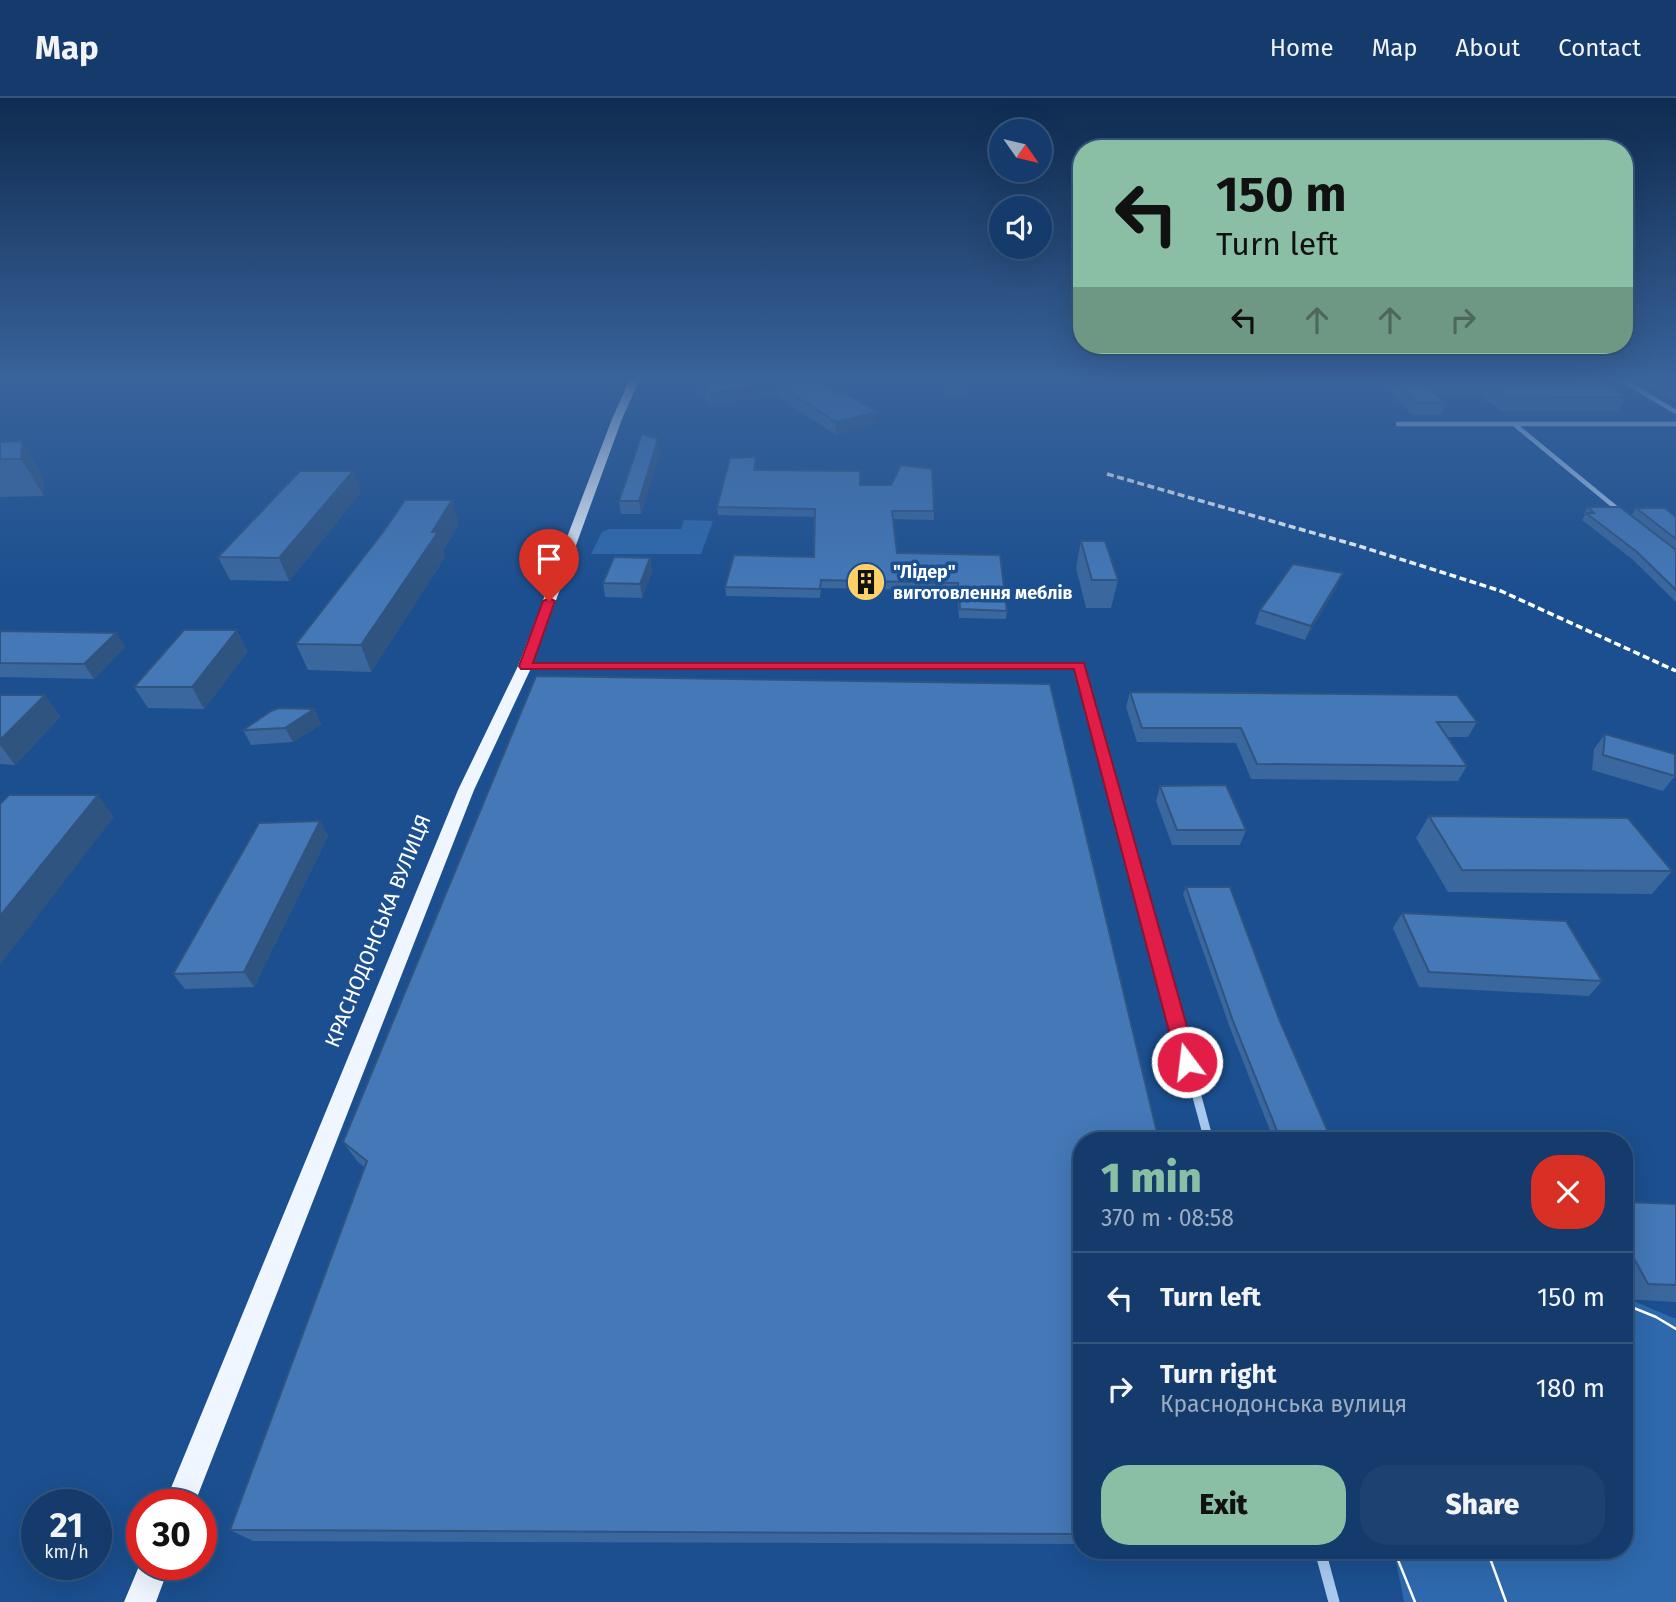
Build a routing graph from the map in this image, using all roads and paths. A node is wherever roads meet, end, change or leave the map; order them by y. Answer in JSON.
{"nodes":[{"id":1,"x":607,"y":451,"type":"edge"},
{"id":2,"x":1547,"y":451,"type":"edge"},
{"id":3,"x":1622,"y":512,"type":"edge"},
{"id":4,"x":525,"y":666,"type":"junction"},
{"id":5,"x":1207,"y":1132,"type":"edge"},
{"id":6,"x":185,"y":1489,"type":"edge"},
{"id":7,"x":1322,"y":1559,"type":"edge"},
{"id":8,"x":149,"y":1580,"type":"edge"},
{"id":9,"x":140,"y":1602,"type":"edge"},
{"id":10,"x":1334,"y":1602,"type":"edge"}],
"edges":[{"from":1,"to":4,"type":"main road","name":"КРАСНОДОНСЬКА ВУЛИЦЯ"},
{"from":2,"to":3,"type":"street"},
{"from":4,"to":5,"type":"street"},
{"from":4,"to":6,"type":"main road","name":"КРАСНОДОНСЬКА ВУЛИЦЯ"},
{"from":7,"to":10,"type":"street"},
{"from":8,"to":9,"type":"main road"}]}
